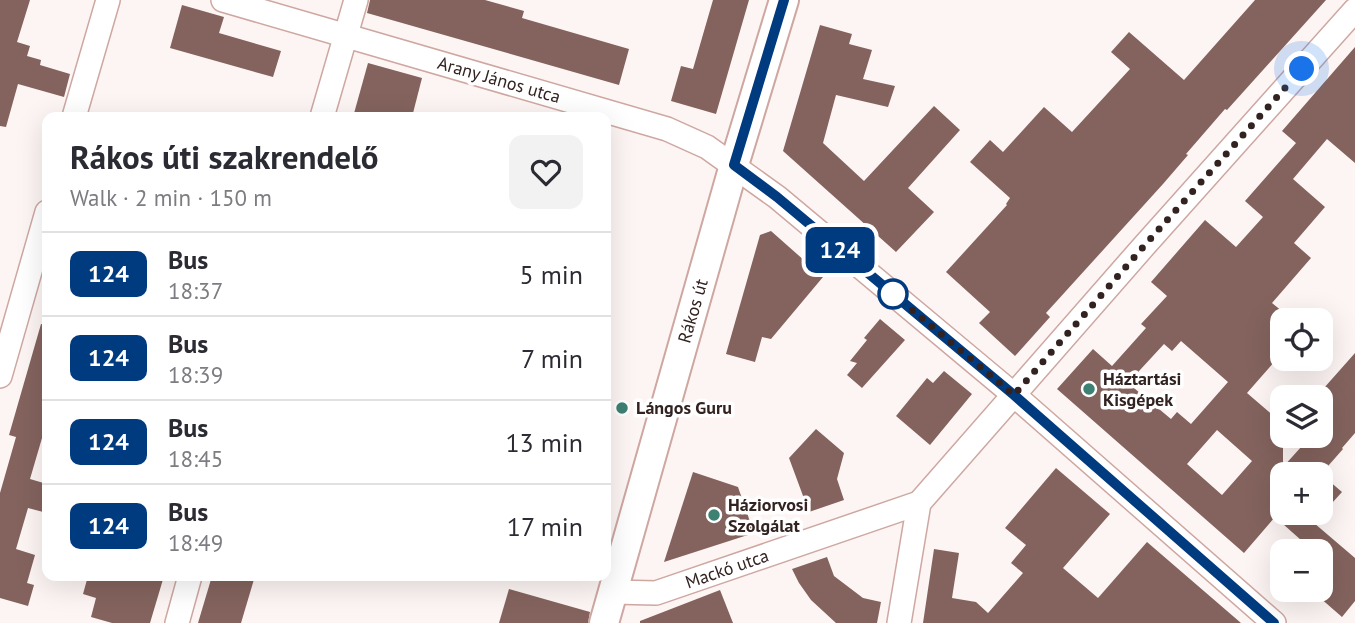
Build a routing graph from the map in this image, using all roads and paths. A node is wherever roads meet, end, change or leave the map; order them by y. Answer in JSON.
{"nodes":[{"id":1,"x":108,"y":0,"type":"edge"},
{"id":2,"x":223,"y":0,"type":"edge"},
{"id":3,"x":356,"y":0,"type":"edge"},
{"id":4,"x":784,"y":0,"type":"edge"},
{"id":5,"x":1355,"y":10,"type":"edge"},
{"id":6,"x":346,"y":36,"type":"junction"},
{"id":7,"x":75,"y":112,"type":"edge"},
{"id":8,"x":323,"y":112,"type":"edge"},
{"id":9,"x":608,"y":112,"type":"edge"},
{"id":10,"x":611,"y":113,"type":"edge"},
{"id":11,"x":734,"y":165,"type":"junction"},
{"id":12,"x":42,"y":229,"type":"edge"},
{"id":13,"x":0,"y":376,"type":"edge"},
{"id":14,"x":1014,"y":395,"type":"junction"},
{"id":15,"x":919,"y":503,"type":"junction"},
{"id":16,"x":189,"y":581,"type":"edge"},
{"id":17,"x":613,"y":592,"type":"junction"},
{"id":18,"x":177,"y":623,"type":"edge"},
{"id":19,"x":604,"y":623,"type":"edge"},
{"id":20,"x":898,"y":623,"type":"edge"},
{"id":21,"x":1273,"y":623,"type":"edge"}],
"edges":[{"from":1,"to":7,"type":"street"},
{"from":2,"to":6,"type":"street","name":"Arany János utca"},
{"from":3,"to":6,"type":"street"},
{"from":4,"to":11,"type":"street","name":"Rákos út"},
{"from":5,"to":14,"type":"street"},
{"from":6,"to":8,"type":"street"},
{"from":6,"to":9,"type":"street","name":"Arany János utca"},
{"from":10,"to":11,"type":"street","name":"Arany János utca"},
{"from":11,"to":14,"type":"street","name":"Arany János utca"},
{"from":11,"to":17,"type":"street","name":"Rákos út"},
{"from":12,"to":13,"type":"street"},
{"from":14,"to":15,"type":"street"},
{"from":14,"to":21,"type":"street","name":"Arany János utca"},
{"from":15,"to":17,"type":"street","name":"Mackó utca"},
{"from":15,"to":20,"type":"street"},
{"from":16,"to":18,"type":"street"},
{"from":17,"to":19,"type":"street","name":"Rákos út"}]}
